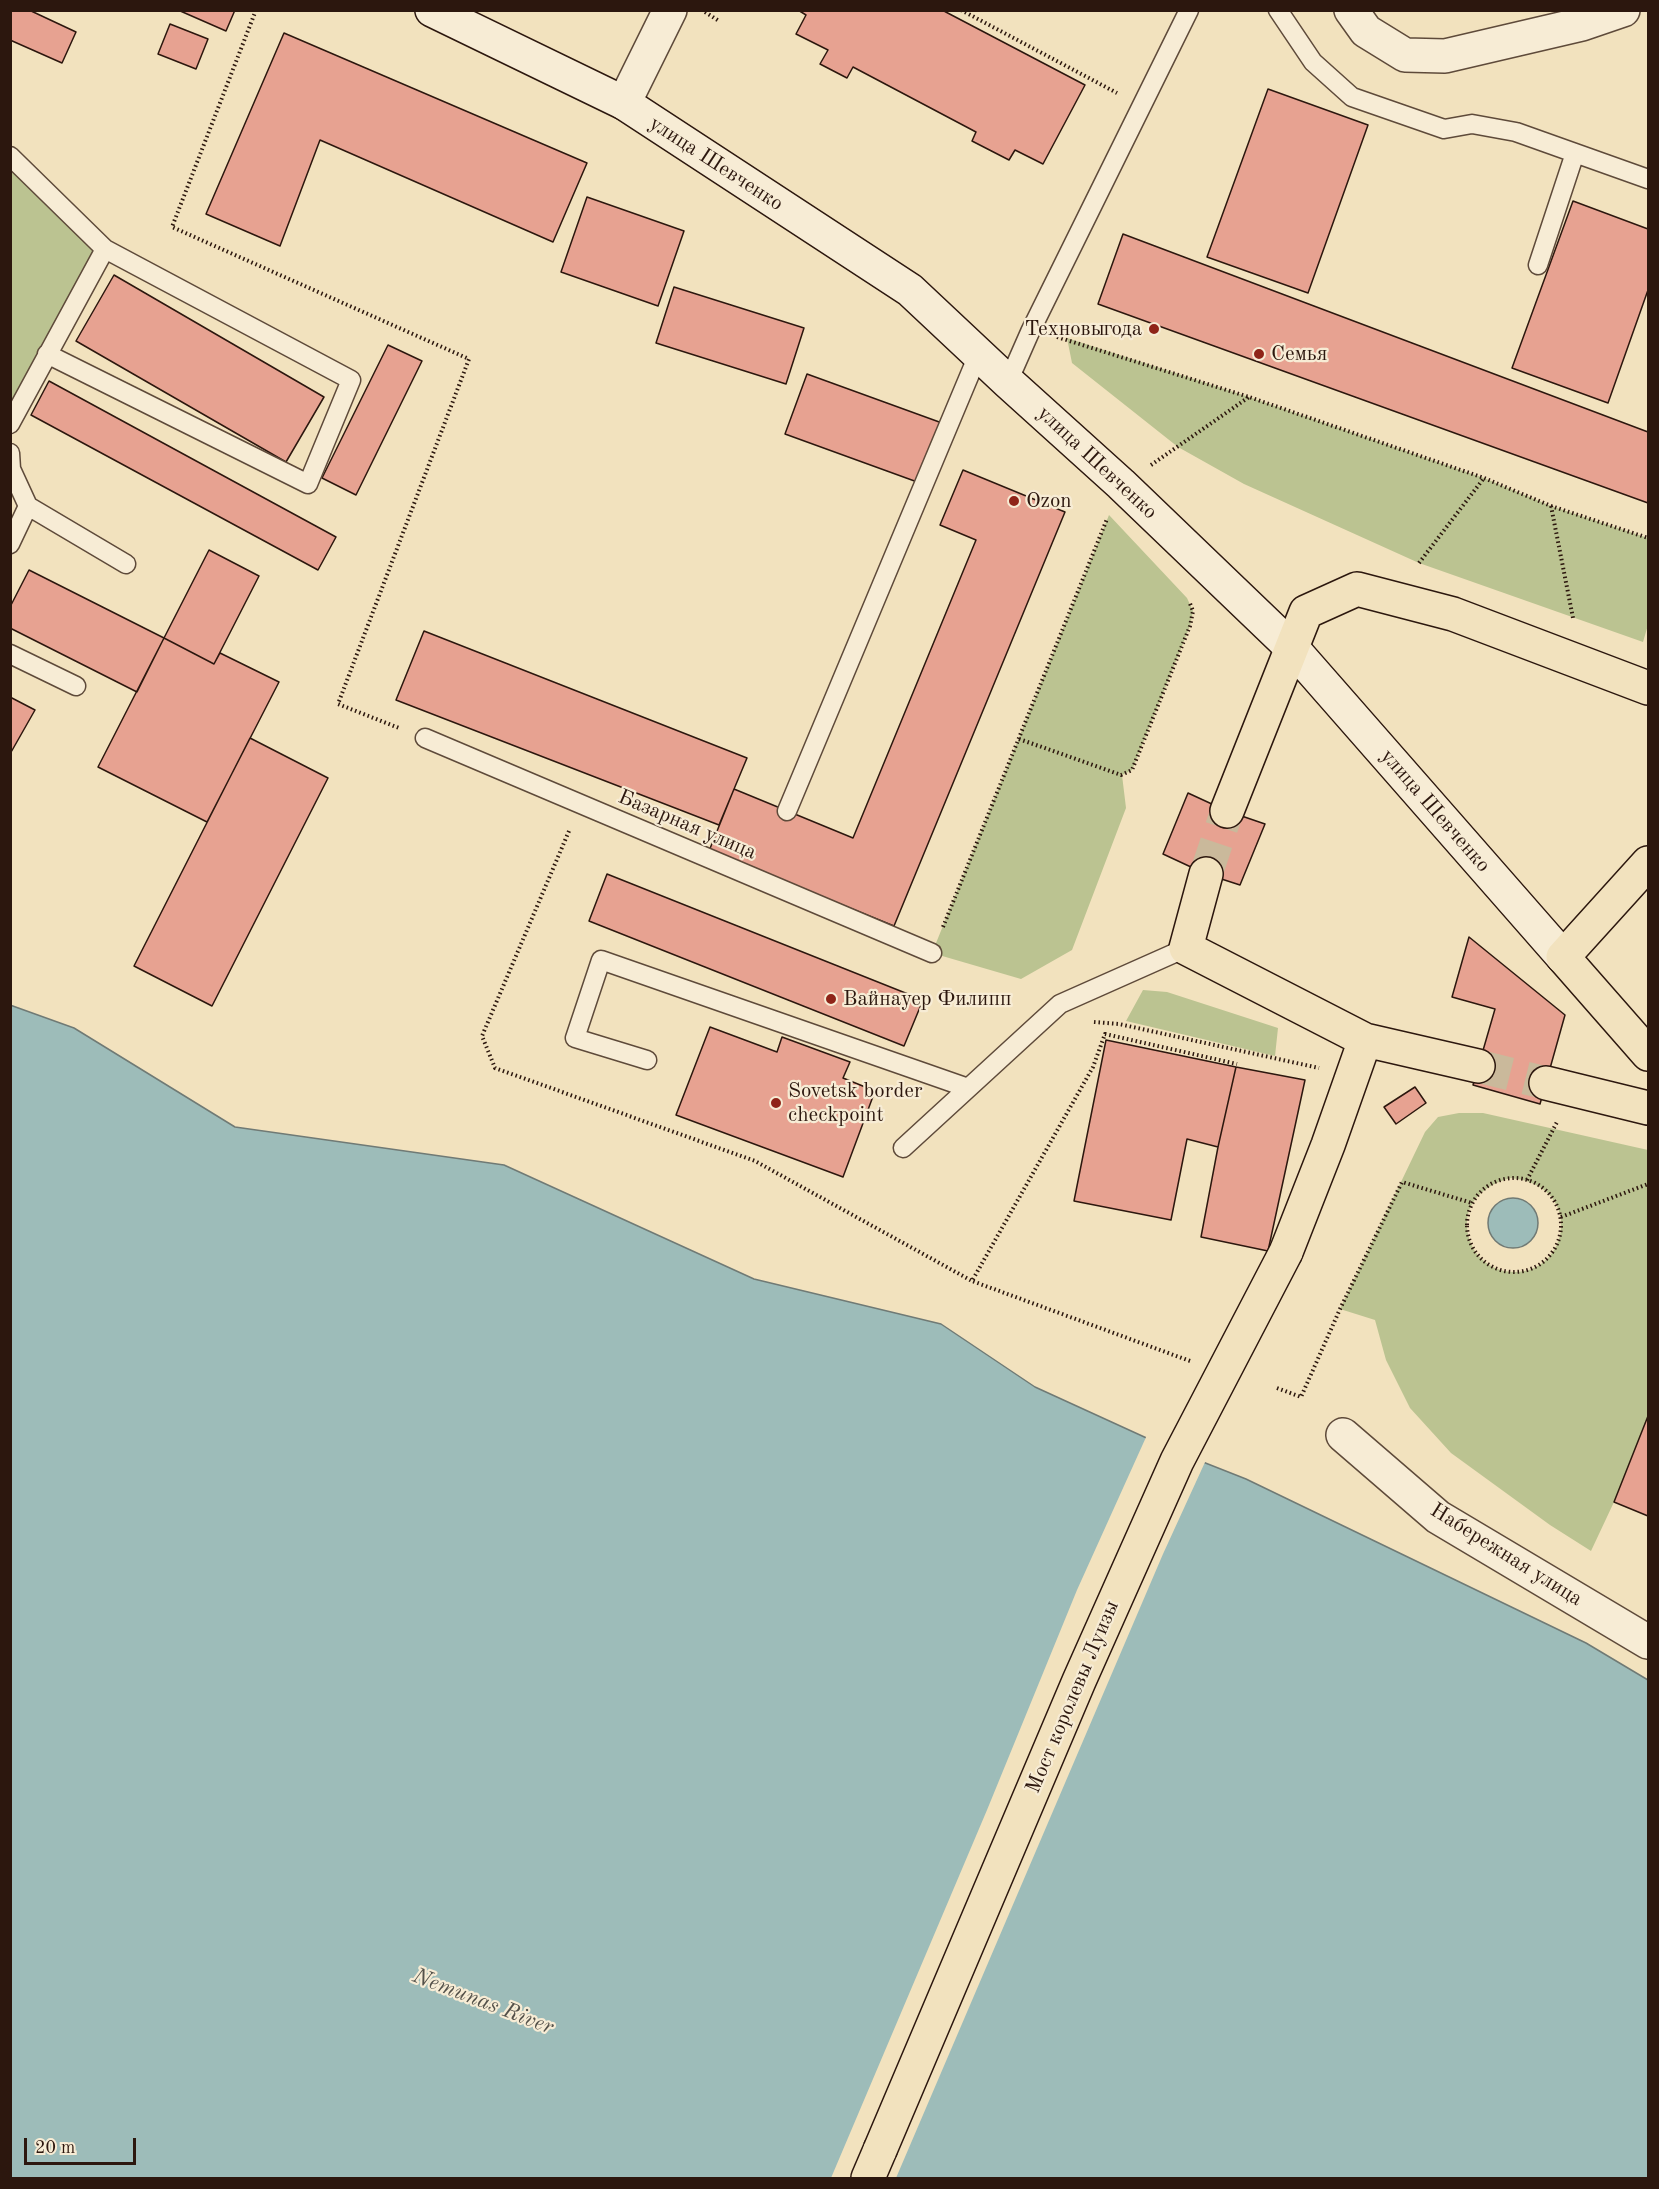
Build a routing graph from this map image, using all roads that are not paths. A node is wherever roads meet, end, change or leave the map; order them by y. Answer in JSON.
{"nodes":[{"id":1,"x":432,"y":10,"type":"edge"},
{"id":2,"x":670,"y":10,"type":"edge"},
{"id":3,"x":1189,"y":10,"type":"edge"},
{"id":4,"x":1278,"y":10,"type":"edge"},
{"id":5,"x":1352,"y":10,"type":"edge"},
{"id":6,"x":1623,"y":10,"type":"edge"},
{"id":7,"x":624,"y":103,"type":"junction"},
{"id":8,"x":1575,"y":153,"type":"junction"},
{"id":9,"x":10,"y":156,"type":"edge"},
{"id":10,"x":1648,"y":179,"type":"edge"},
{"id":11,"x":105,"y":249,"type":"junction"},
{"id":12,"x":1538,"y":265,"type":"dead end"},
{"id":13,"x":47,"y":354,"type":"junction"},
{"id":14,"x":978,"y":355,"type":"junction"},
{"id":15,"x":1008,"y":382,"type":"junction"},
{"id":16,"x":10,"y":424,"type":"edge"},
{"id":17,"x":10,"y":453,"type":"edge"},
{"id":18,"x":28,"y":506,"type":"junction"},
{"id":19,"x":10,"y":544,"type":"edge"},
{"id":20,"x":126,"y":564,"type":"dead end"},
{"id":21,"x":1293,"y":649,"type":"junction"},
{"id":22,"x":10,"y":654,"type":"edge"},
{"id":23,"x":76,"y":687,"type":"dead end"},
{"id":24,"x":1648,"y":688,"type":"edge"},
{"id":25,"x":425,"y":738,"type":"dead end"},
{"id":26,"x":1227,"y":810,"type":"tunnel mouth"},
{"id":27,"x":787,"y":811,"type":"dead end"},
{"id":28,"x":1648,"y":863,"type":"edge"},
{"id":29,"x":1206,"y":874,"type":"tunnel mouth"},
{"id":30,"x":1186,"y":948,"type":"junction"},
{"id":31,"x":932,"y":952,"type":"road end"},
{"id":32,"x":1563,"y":957,"type":"junction"},
{"id":33,"x":1365,"y":1040,"type":"junction"},
{"id":34,"x":1648,"y":1054,"type":"edge"},
{"id":35,"x":648,"y":1060,"type":"dead end"},
{"id":36,"x":1478,"y":1066,"type":"tunnel mouth"},
{"id":37,"x":1546,"y":1083,"type":"tunnel mouth"},
{"id":38,"x":968,"y":1088,"type":"junction"},
{"id":39,"x":1648,"y":1108,"type":"edge"},
{"id":40,"x":903,"y":1148,"type":"dead end"},
{"id":41,"x":1343,"y":1435,"type":"dead end"},
{"id":42,"x":1648,"y":1642,"type":"edge"},
{"id":43,"x":874,"y":2164,"type":"edge"}],
"edges":[{"from":1,"to":7,"type":"main road","name":"улица Шевченко"},
{"from":2,"to":7,"type":"main road"},
{"from":3,"to":15,"type":"lane"},
{"from":4,"to":8,"type":"lane"},
{"from":5,"to":6,"type":"main road"},
{"from":7,"to":14,"type":"main road","name":"улица Шевченко"},
{"from":8,"to":10,"type":"lane"},
{"from":8,"to":12,"type":"lane"},
{"from":9,"to":11,"type":"lane"},
{"from":11,"to":13,"type":"lane"},
{"from":11,"to":13,"type":"lane"},
{"from":13,"to":16,"type":"lane"},
{"from":14,"to":15,"type":"main road","name":"улица Шевченко"},
{"from":14,"to":27,"type":"lane"},
{"from":15,"to":21,"type":"main road","name":"улица Шевченко"},
{"from":17,"to":18,"type":"lane"},
{"from":18,"to":19,"type":"lane"},
{"from":18,"to":20,"type":"lane"},
{"from":21,"to":24,"type":"main road"},
{"from":21,"to":26,"type":"main road"},
{"from":21,"to":32,"type":"main road","name":"улица Шевченко"},
{"from":22,"to":23,"type":"lane"},
{"from":25,"to":31,"type":"lane","name":"Базарная улица"},
{"from":28,"to":32,"type":"main road"},
{"from":29,"to":30,"type":"main road"},
{"from":30,"to":33,"type":"main road"},
{"from":30,"to":38,"type":"lane"},
{"from":32,"to":34,"type":"main road","name":"улица Шевченко"},
{"from":33,"to":36,"type":"main road"},
{"from":33,"to":43,"type":"main road","name":"Мост королевы Луизы","bridge":true},
{"from":35,"to":38,"type":"lane"},
{"from":37,"to":39,"type":"main road"},
{"from":38,"to":40,"type":"lane"},
{"from":41,"to":42,"type":"main road","name":"Набережная улица"}]}
